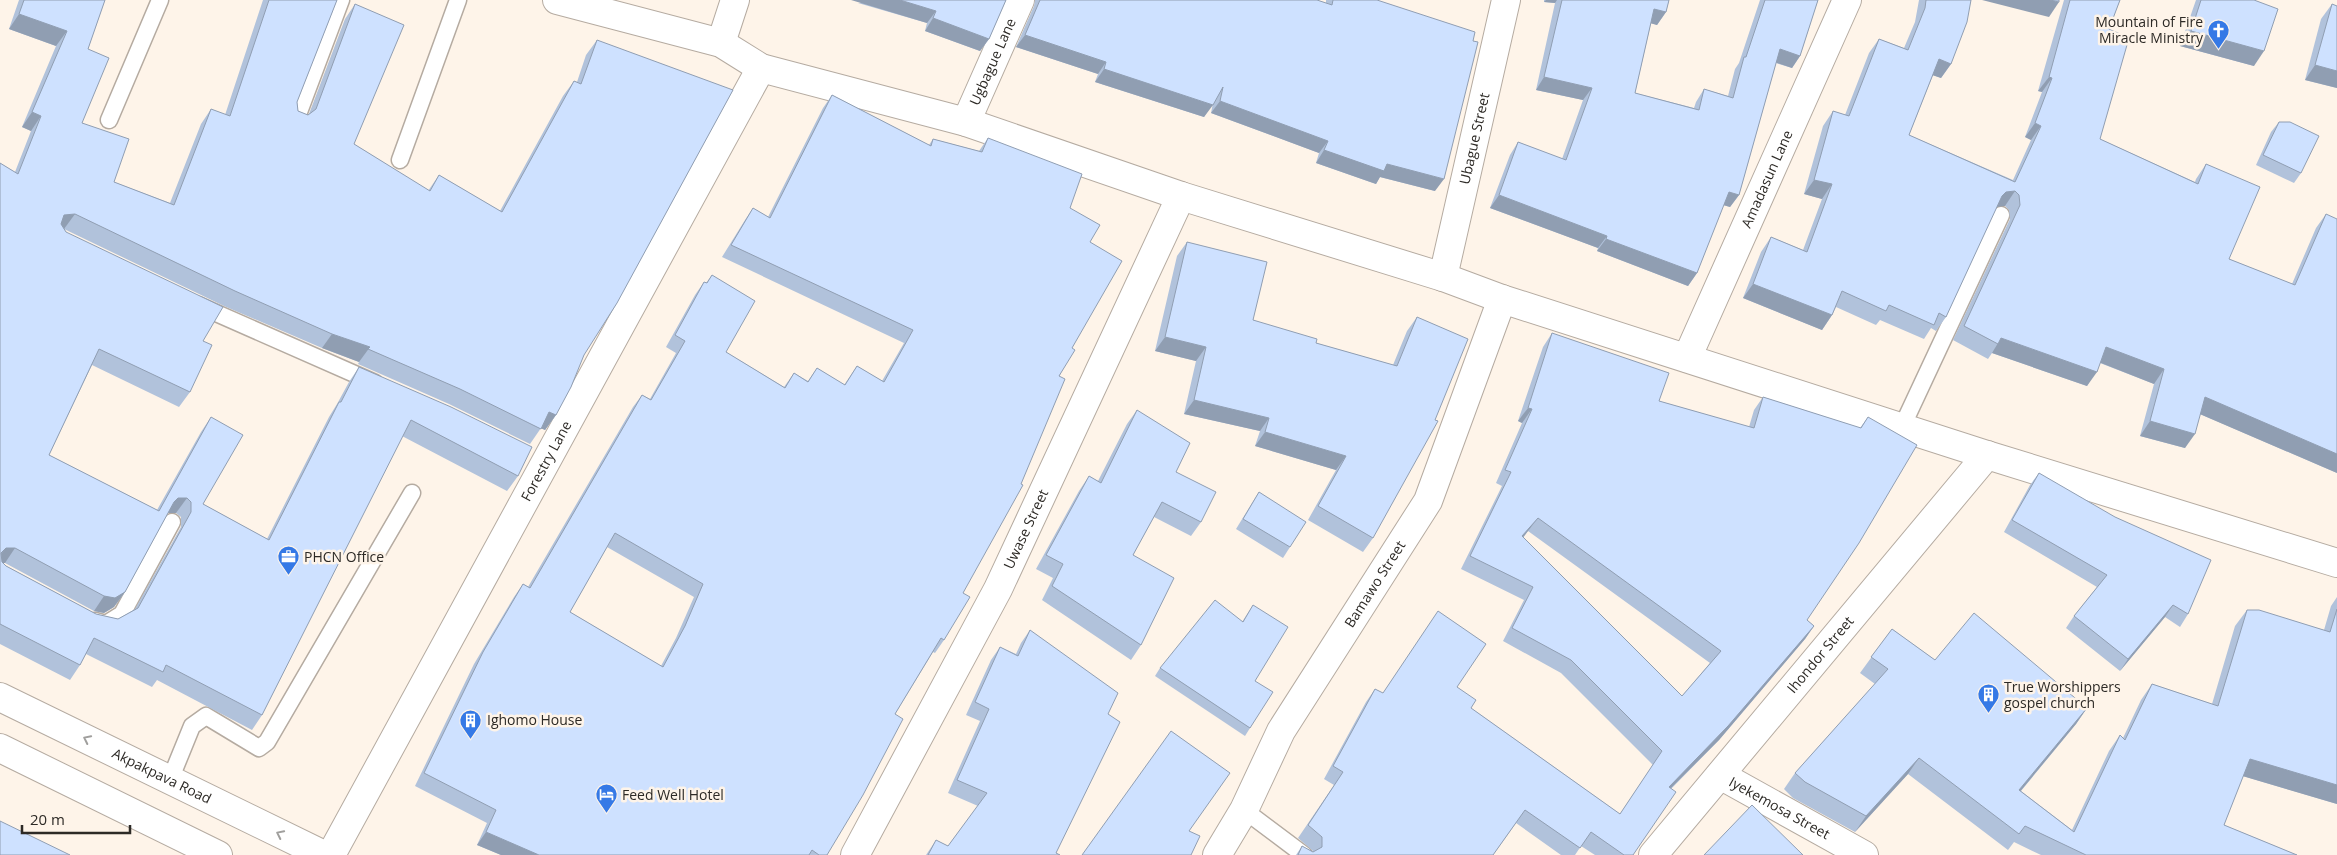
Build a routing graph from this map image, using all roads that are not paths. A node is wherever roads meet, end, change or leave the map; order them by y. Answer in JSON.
{"nodes":[{"id":1,"x":160,"y":0,"type":"edge"},
{"id":2,"x":341,"y":0,"type":"edge"},
{"id":3,"x":458,"y":0,"type":"edge"},
{"id":4,"x":735,"y":0,"type":"edge"},
{"id":5,"x":1020,"y":0,"type":"edge"},
{"id":6,"x":1506,"y":0,"type":"edge"},
{"id":7,"x":1847,"y":0,"type":"edge"},
{"id":8,"x":571,"y":2,"type":"edge"},
{"id":9,"x":721,"y":43,"type":"junction"},
{"id":10,"x":761,"y":68,"type":"junction"},
{"id":11,"x":109,"y":120,"type":"dead end"},
{"id":12,"x":296,"y":120,"type":"edge"},
{"id":13,"x":966,"y":122,"type":"junction"},
{"id":14,"x":400,"y":160,"type":"dead end"},
{"id":15,"x":1182,"y":196,"type":"junction"},
{"id":16,"x":2001,"y":216,"type":"edge"},
{"id":17,"x":1443,"y":276,"type":"junction"},
{"id":18,"x":184,"y":298,"type":"edge"},
{"id":19,"x":1502,"y":299,"type":"junction"},
{"id":20,"x":1687,"y":358,"type":"junction"},
{"id":21,"x":391,"y":390,"type":"edge"},
{"id":22,"x":1902,"y":427,"type":"junction"},
{"id":23,"x":1987,"y":455,"type":"junction"},
{"id":24,"x":412,"y":493,"type":"dead end"},
{"id":25,"x":172,"y":522,"type":"edge"},
{"id":26,"x":2337,"y":563,"type":"edge"},
{"id":27,"x":82,"y":615,"type":"edge"},
{"id":28,"x":0,"y":697,"type":"edge"},
{"id":29,"x":0,"y":748,"type":"edge"},
{"id":30,"x":1720,"y":775,"type":"junction"},
{"id":31,"x":170,"y":780,"type":"junction"},
{"id":32,"x":1244,"y":810,"type":"junction"},
{"id":33,"x":218,"y":855,"type":"edge"},
{"id":34,"x":324,"y":855,"type":"edge"},
{"id":35,"x":331,"y":855,"type":"edge"},
{"id":36,"x":855,"y":855,"type":"edge"},
{"id":37,"x":1217,"y":855,"type":"edge"},
{"id":38,"x":1304,"y":855,"type":"edge"},
{"id":39,"x":1653,"y":855,"type":"edge"},
{"id":40,"x":1864,"y":855,"type":"edge"}],
"edges":[{"from":1,"to":11,"type":"lane"},
{"from":2,"to":12,"type":"lane"},
{"from":3,"to":14,"type":"lane"},
{"from":4,"to":9,"type":"main road"},
{"from":5,"to":13,"type":"main road","name":"Ugbague Lane"},
{"from":6,"to":17,"type":"main road","name":"Ubague Street"},
{"from":7,"to":20,"type":"main road","name":"Amadasun Lane"},
{"from":8,"to":9,"type":"main road"},
{"from":9,"to":10,"type":"main road"},
{"from":10,"to":13,"type":"main road"},
{"from":10,"to":35,"type":"main road","name":"Forestry Lane"},
{"from":13,"to":15,"type":"main road"},
{"from":15,"to":17,"type":"main road"},
{"from":15,"to":36,"type":"main road","name":"Uwase Street"},
{"from":16,"to":22,"type":"lane"},
{"from":17,"to":19,"type":"main road"},
{"from":18,"to":21,"type":"lane"},
{"from":19,"to":20,"type":"main road"},
{"from":19,"to":32,"type":"main road","name":"Bamawo Street"},
{"from":20,"to":22,"type":"main road"},
{"from":22,"to":23,"type":"main road"},
{"from":23,"to":26,"type":"main road"},
{"from":23,"to":30,"type":"main road","name":"Ihondor Street"},
{"from":24,"to":31,"type":"lane"},
{"from":25,"to":27,"type":"lane"},
{"from":31,"to":28,"type":"main road","name":"Akpakpava Road","one_way":true},
{"from":29,"to":33,"type":"main road"},
{"from":30,"to":39,"type":"main road","name":"Ihondor Street"},
{"from":30,"to":40,"type":"main road","name":"Iyekemosa Street"},
{"from":34,"to":31,"type":"main road","name":"Akpakpava Road","one_way":true},
{"from":32,"to":37,"type":"main road","name":"Bamawo Street"},
{"from":32,"to":38,"type":"lane"}]}
